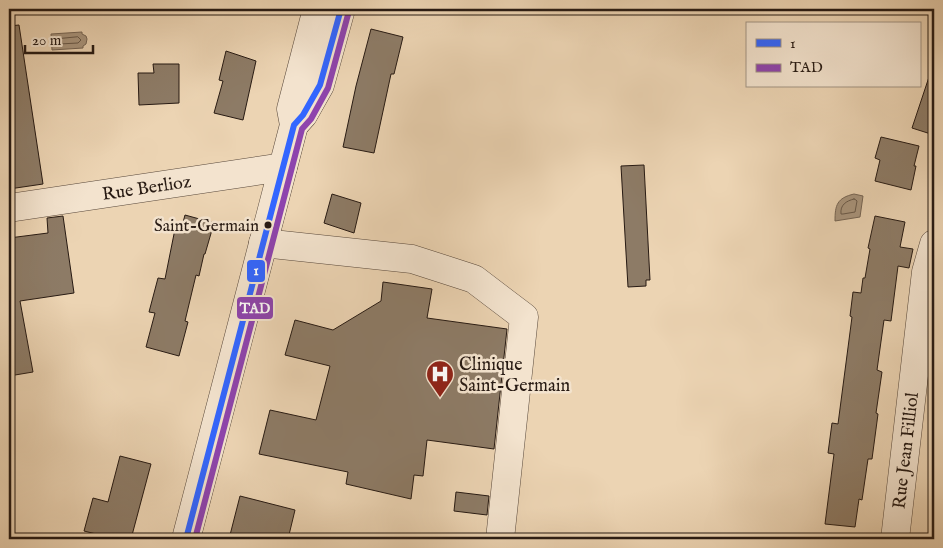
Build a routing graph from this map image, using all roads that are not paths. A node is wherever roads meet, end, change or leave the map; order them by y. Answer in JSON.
{"nodes":[{"id":1,"x":317,"y":9,"type":"edge"},
{"id":2,"x":341,"y":9,"type":"edge"},
{"id":3,"x":294,"y":125,"type":"junction"},
{"id":4,"x":283,"y":167,"type":"junction"},
{"id":5,"x":9,"y":208,"type":"edge"},
{"id":6,"x":263,"y":243,"type":"junction"},
{"id":7,"x":934,"y":244,"type":"edge"},
{"id":8,"x":926,"y":329,"type":"edge"},
{"id":9,"x":186,"y":539,"type":"edge"},
{"id":10,"x":500,"y":539,"type":"edge"},
{"id":11,"x":895,"y":539,"type":"edge"}],
"edges":[{"from":1,"to":3,"type":"street"},
{"from":2,"to":3,"type":"street"},
{"from":3,"to":4,"type":"street"},
{"from":4,"to":5,"type":"street","name":"Rue Berlioz"},
{"from":4,"to":6,"type":"street"},
{"from":6,"to":9,"type":"street"},
{"from":6,"to":10,"type":"street"},
{"from":7,"to":8,"type":"street","name":"Rue Jean Filliol"},
{"from":8,"to":11,"type":"street","name":"Rue Jean Filliol"}]}
